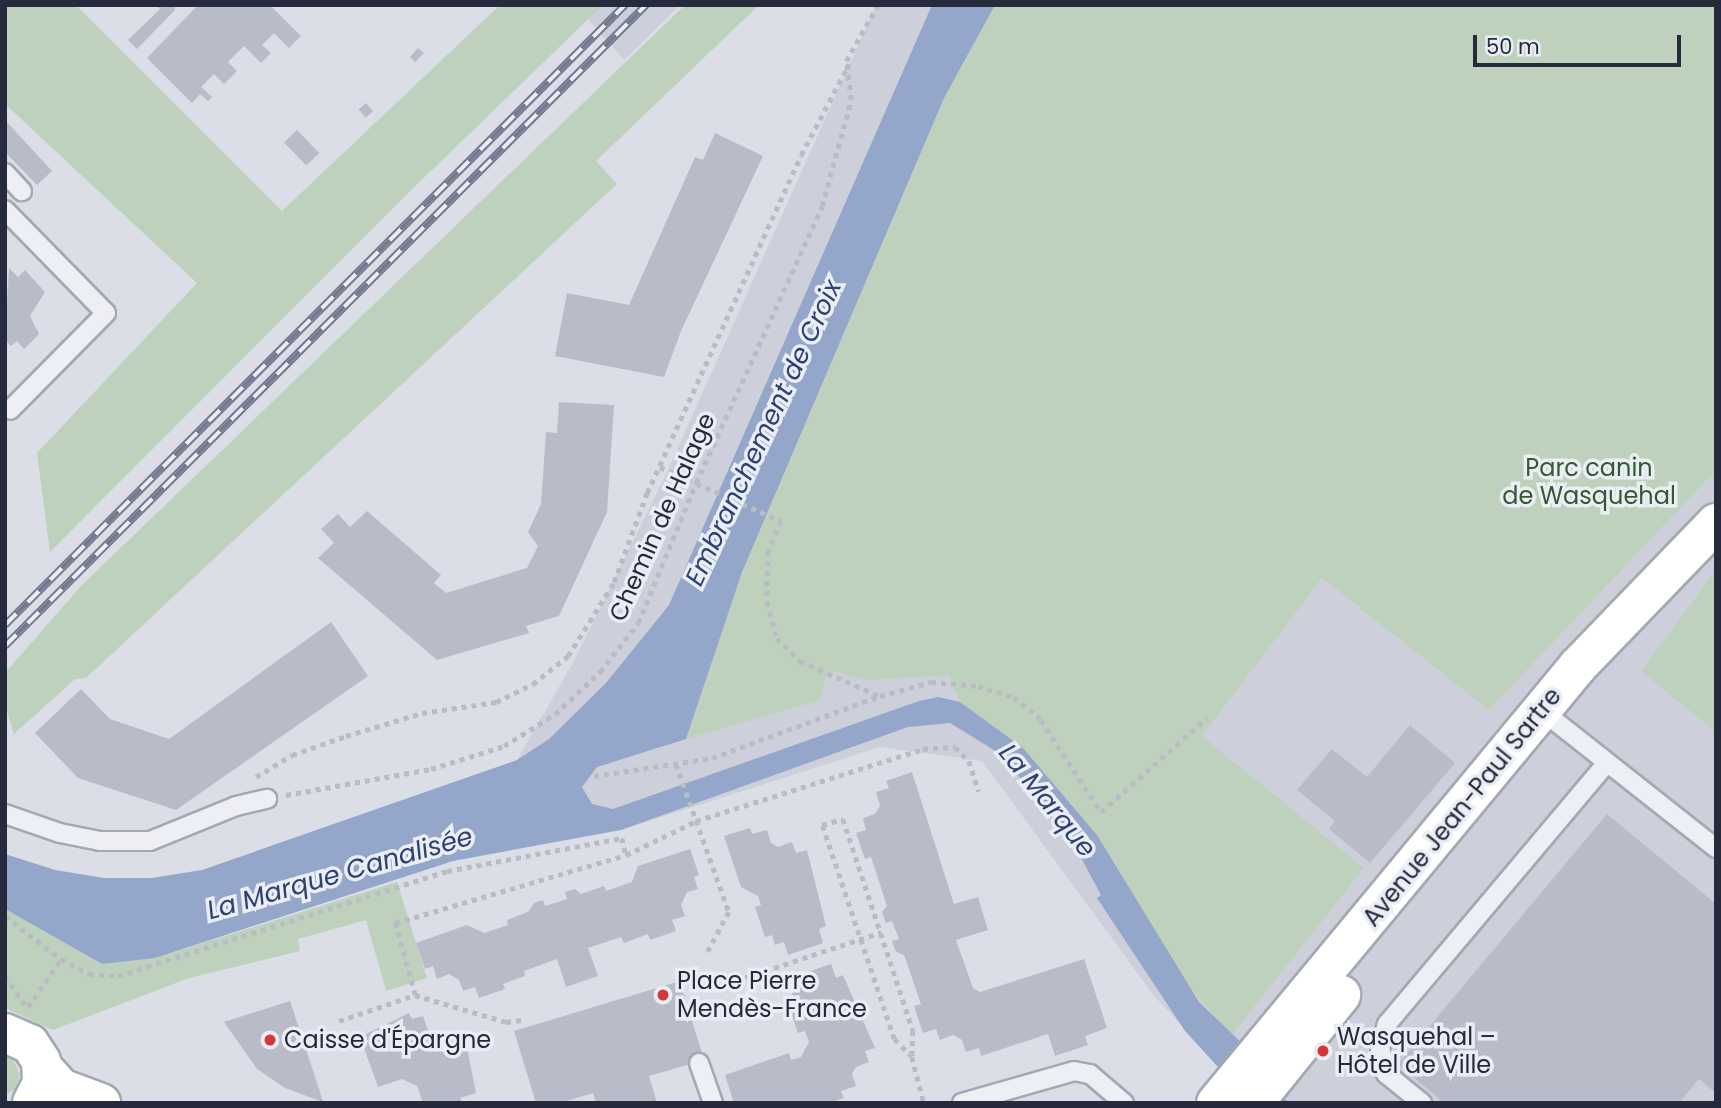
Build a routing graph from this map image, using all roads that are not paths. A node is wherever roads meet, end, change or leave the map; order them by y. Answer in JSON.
{"nodes":[{"id":1,"x":5,"y":173,"type":"edge"},
{"id":2,"x":22,"y":191,"type":"dead end"},
{"id":3,"x":5,"y":210,"type":"edge"},
{"id":4,"x":10,"y":410,"type":"dead end"},
{"id":5,"x":1716,"y":523,"type":"edge"},
{"id":6,"x":1716,"y":534,"type":"edge"},
{"id":7,"x":1551,"y":718,"type":"junction"},
{"id":8,"x":1607,"y":763,"type":"junction"},
{"id":9,"x":267,"y":799,"type":"road end"},
{"id":10,"x":5,"y":814,"type":"edge"},
{"id":11,"x":1716,"y":849,"type":"edge"},
{"id":12,"x":5,"y":1033,"type":"edge"},
{"id":13,"x":699,"y":1063,"type":"dead end"},
{"id":14,"x":37,"y":1085,"type":"edge"},
{"id":15,"x":1229,"y":1102,"type":"edge"},
{"id":16,"x":101,"y":1103,"type":"edge"},
{"id":17,"x":713,"y":1103,"type":"edge"},
{"id":18,"x":962,"y":1103,"type":"edge"},
{"id":19,"x":1124,"y":1103,"type":"edge"},
{"id":20,"x":1422,"y":1103,"type":"edge"}],
"edges":[{"from":1,"to":2,"type":"lane"},
{"from":3,"to":4,"type":"lane"},
{"from":5,"to":7,"type":"street","name":"Avenue Jean-Paul Sartre"},
{"from":6,"to":7,"type":"street","name":"Avenue Jean-Paul Sartre"},
{"from":7,"to":8,"type":"lane"},
{"from":7,"to":15,"type":"street","name":"Avenue Jean-Paul Sartre"},
{"from":8,"to":11,"type":"lane"},
{"from":8,"to":20,"type":"lane"},
{"from":9,"to":10,"type":"lane"},
{"from":12,"to":14,"type":"street"},
{"from":13,"to":17,"type":"lane"},
{"from":14,"to":16,"type":"street"},
{"from":18,"to":19,"type":"lane"}]}
